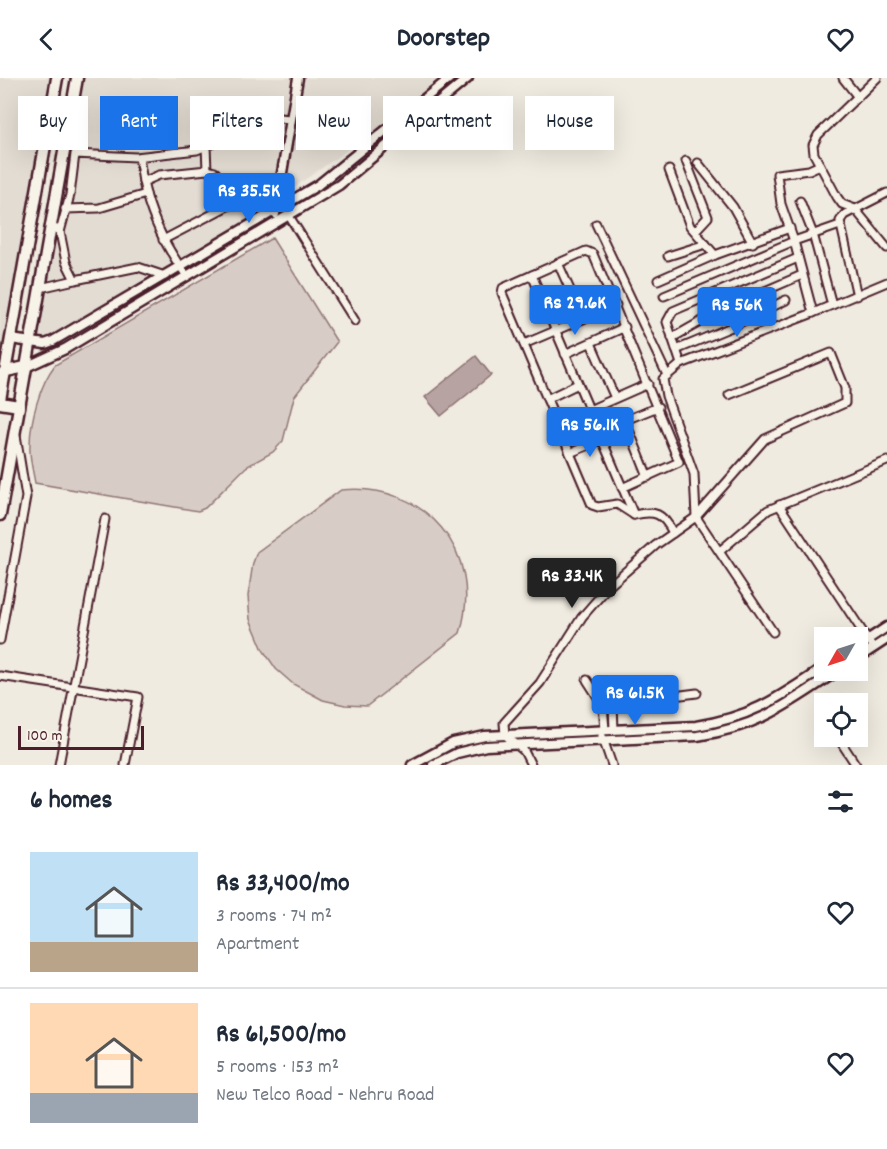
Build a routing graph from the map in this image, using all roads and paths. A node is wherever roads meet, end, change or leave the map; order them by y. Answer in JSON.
{"nodes":[{"id":1,"x":57,"y":78,"type":"edge"},
{"id":2,"x":77,"y":78,"type":"edge"},
{"id":3,"x":298,"y":78,"type":"edge"},
{"id":4,"x":450,"y":78,"type":"edge"},
{"id":5,"x":468,"y":78,"type":"edge"},
{"id":6,"x":843,"y":78,"type":"edge"},
{"id":7,"x":877,"y":78,"type":"edge"},
{"id":8,"x":858,"y":97,"type":"junction"},
{"id":9,"x":284,"y":118,"type":"edge"},
{"id":10,"x":290,"y":119,"type":"junction"},
{"id":11,"x":190,"y":149,"type":"edge"},
{"id":12,"x":206,"y":150,"type":"edge"},
{"id":13,"x":139,"y":156,"type":"junction"},
{"id":14,"x":686,"y":161,"type":"dead end"},
{"id":15,"x":698,"y":163,"type":"dead end"},
{"id":16,"x":820,"y":165,"type":"junction"},
{"id":17,"x":207,"y":170,"type":"junction"},
{"id":18,"x":669,"y":170,"type":"dead end"},
{"id":19,"x":281,"y":178,"type":"junction"},
{"id":20,"x":143,"y":182,"type":"junction"},
{"id":21,"x":887,"y":193,"type":"edge"},
{"id":22,"x":146,"y":194,"type":"junction"},
{"id":23,"x":244,"y":195,"type":"junction"},
{"id":24,"x":800,"y":201,"type":"dead end"},
{"id":25,"x":65,"y":209,"type":"junction"},
{"id":26,"x":855,"y":209,"type":"junction"},
{"id":27,"x":275,"y":211,"type":"junction"},
{"id":28,"x":289,"y":216,"type":"junction"},
{"id":29,"x":51,"y":224,"type":"junction"},
{"id":30,"x":596,"y":224,"type":"dead end"},
{"id":31,"x":272,"y":225,"type":"junction"},
{"id":32,"x":840,"y":225,"type":"junction"},
{"id":33,"x":790,"y":228,"type":"junction"},
{"id":34,"x":695,"y":231,"type":"junction"},
{"id":35,"x":60,"y":232,"type":"junction"},
{"id":36,"x":813,"y":234,"type":"junction"},
{"id":37,"x":163,"y":240,"type":"junction"},
{"id":38,"x":794,"y":241,"type":"junction"},
{"id":39,"x":753,"y":243,"type":"junction"},
{"id":40,"x":706,"y":244,"type":"junction"},
{"id":41,"x":887,"y":248,"type":"edge"},
{"id":42,"x":715,"y":255,"type":"junction"},
{"id":43,"x":668,"y":256,"type":"dead end"},
{"id":44,"x":798,"y":258,"type":"junction"},
{"id":45,"x":558,"y":263,"type":"junction"},
{"id":46,"x":180,"y":267,"type":"junction"},
{"id":47,"x":532,"y":275,"type":"junction"},
{"id":48,"x":802,"y":275,"type":"junction"},
{"id":49,"x":165,"y":276,"type":"junction"},
{"id":50,"x":187,"y":276,"type":"junction"},
{"id":51,"x":75,"y":280,"type":"junction"},
{"id":52,"x":658,"y":280,"type":"dead end"},
{"id":53,"x":887,"y":282,"type":"edge"},
{"id":54,"x":40,"y":288,"type":"junction"},
{"id":55,"x":664,"y":296,"type":"dead end"},
{"id":56,"x":857,"y":296,"type":"junction"},
{"id":57,"x":786,"y":300,"type":"dead end"},
{"id":58,"x":616,"y":305,"type":"junction"},
{"id":59,"x":832,"y":305,"type":"junction"},
{"id":60,"x":813,"y":313,"type":"junction"},
{"id":61,"x":583,"y":319,"type":"junction"},
{"id":62,"x":355,"y":321,"type":"dead end"},
{"id":63,"x":626,"y":327,"type":"junction"},
{"id":64,"x":556,"y":330,"type":"junction"},
{"id":65,"x":672,"y":338,"type":"junction"},
{"id":66,"x":11,"y":339,"type":"junction"},
{"id":67,"x":31,"y":343,"type":"junction"},
{"id":68,"x":591,"y":343,"type":"junction"},
{"id":69,"x":524,"y":344,"type":"junction"},
{"id":70,"x":676,"y":350,"type":"junction"},
{"id":71,"x":566,"y":354,"type":"junction"},
{"id":72,"x":681,"y":364,"type":"junction"},
{"id":73,"x":26,"y":367,"type":"junction"},
{"id":74,"x":3,"y":373,"type":"edge"},
{"id":75,"x":667,"y":375,"type":"junction"},
{"id":76,"x":578,"y":384,"type":"junction"},
{"id":77,"x":648,"y":384,"type":"junction"},
{"id":78,"x":729,"y":395,"type":"dead end"},
{"id":79,"x":615,"y":398,"type":"junction"},
{"id":80,"x":547,"y":399,"type":"junction"},
{"id":81,"x":0,"y":401,"type":"edge"},
{"id":82,"x":19,"y":406,"type":"junction"},
{"id":83,"x":658,"y":407,"type":"junction"},
{"id":84,"x":589,"y":410,"type":"junction"},
{"id":85,"x":625,"y":420,"type":"junction"},
{"id":86,"x":15,"y":430,"type":"junction"},
{"id":87,"x":598,"y":431,"type":"junction"},
{"id":88,"x":602,"y":440,"type":"junction"},
{"id":89,"x":570,"y":453,"type":"junction"},
{"id":90,"x":887,"y":461,"type":"edge"},
{"id":91,"x":648,"y":477,"type":"junction"},
{"id":92,"x":622,"y":488,"type":"junction"},
{"id":93,"x":779,"y":505,"type":"junction"},
{"id":94,"x":0,"y":515,"type":"edge"},
{"id":95,"x":634,"y":515,"type":"junction"},
{"id":96,"x":696,"y":517,"type":"junction"},
{"id":97,"x":105,"y":519,"type":"dead end"},
{"id":98,"x":673,"y":532,"type":"junction"},
{"id":99,"x":720,"y":551,"type":"junction"},
{"id":100,"x":860,"y":627,"type":"edge"},
{"id":101,"x":887,"y":627,"type":"edge"},
{"id":102,"x":773,"y":632,"type":"dead end"},
{"id":103,"x":868,"y":639,"type":"joint"},
{"id":104,"x":887,"y":639,"type":"edge"},
{"id":105,"x":0,"y":640,"type":"edge"},
{"id":106,"x":874,"y":648,"type":"junction"},
{"id":107,"x":868,"y":652,"type":"edge"},
{"id":108,"x":814,"y":674,"type":"edge"},
{"id":109,"x":0,"y":676,"type":"edge"},
{"id":110,"x":588,"y":680,"type":"dead end"},
{"id":111,"x":822,"y":681,"type":"edge"},
{"id":112,"x":73,"y":687,"type":"junction"},
{"id":113,"x":697,"y":693,"type":"dead end"},
{"id":114,"x":613,"y":704,"type":"junction"},
{"id":115,"x":603,"y":705,"type":"junction"},
{"id":116,"x":739,"y":717,"type":"junction"},
{"id":117,"x":742,"y":727,"type":"junction"},
{"id":118,"x":607,"y":730,"type":"junction"},
{"id":119,"x":506,"y":735,"type":"junction"},
{"id":120,"x":602,"y":740,"type":"junction"},
{"id":121,"x":514,"y":744,"type":"junction"},
{"id":122,"x":844,"y":747,"type":"edge"},
{"id":123,"x":59,"y":765,"type":"edge"},
{"id":124,"x":125,"y":765,"type":"edge"},
{"id":125,"x":412,"y":765,"type":"edge"},
{"id":126,"x":433,"y":765,"type":"edge"},
{"id":127,"x":531,"y":765,"type":"edge"},
{"id":128,"x":612,"y":765,"type":"edge"},
{"id":129,"x":856,"y":765,"type":"edge"}],
"edges":[{"from":1,"to":66,"type":"main road"},
{"from":2,"to":29,"type":"main road"},
{"from":3,"to":10,"type":"street"},
{"from":4,"to":27,"type":"street"},
{"from":5,"to":28,"type":"street"},
{"from":6,"to":8,"type":"street"},
{"from":7,"to":8,"type":"street"},
{"from":8,"to":16,"type":"street"},
{"from":9,"to":10,"type":"street"},
{"from":10,"to":19,"type":"street"},
{"from":11,"to":13,"type":"street"},
{"from":12,"to":17,"type":"street"},
{"from":13,"to":20,"type":"street"},
{"from":13,"to":25,"type":"street"},
{"from":14,"to":34,"type":"street"},
{"from":15,"to":39,"type":"street"},
{"from":16,"to":26,"type":"street"},
{"from":16,"to":33,"type":"street"},
{"from":17,"to":20,"type":"street"},
{"from":17,"to":23,"type":"street"},
{"from":18,"to":34,"type":"street"},
{"from":19,"to":23,"type":"street"},
{"from":19,"to":27,"type":"street"},
{"from":20,"to":22,"type":"street"},
{"from":21,"to":26,"type":"street"},
{"from":22,"to":25,"type":"street"},
{"from":22,"to":37,"type":"street"},
{"from":23,"to":37,"type":"street"},
{"from":24,"to":36,"type":"street"},
{"from":25,"to":35,"type":"street"},
{"from":26,"to":32,"type":"street"},
{"from":26,"to":41,"type":"street"},
{"from":27,"to":31,"type":"street"},
{"from":27,"to":46,"type":"street"},
{"from":28,"to":31,"type":"street"},
{"from":28,"to":62,"type":"street"},
{"from":29,"to":35,"type":"street"},
{"from":29,"to":54,"type":"main road"},
{"from":30,"to":75,"type":"street"},
{"from":31,"to":50,"type":"street"},
{"from":32,"to":36,"type":"street"},
{"from":32,"to":56,"type":"street"},
{"from":33,"to":38,"type":"street"},
{"from":33,"to":39,"type":"street"},
{"from":34,"to":40,"type":"street"},
{"from":35,"to":51,"type":"street"},
{"from":36,"to":38,"type":"street"},
{"from":36,"to":59,"type":"street"},
{"from":37,"to":46,"type":"street"},
{"from":38,"to":44,"type":"street"},
{"from":38,"to":55,"type":"street"},
{"from":39,"to":42,"type":"street"},
{"from":40,"to":42,"type":"street"},
{"from":40,"to":43,"type":"street"},
{"from":42,"to":52,"type":"street"},
{"from":44,"to":48,"type":"street"},
{"from":44,"to":65,"type":"street"},
{"from":45,"to":47,"type":"street"},
{"from":45,"to":58,"type":"street"},
{"from":45,"to":61,"type":"street"},
{"from":46,"to":49,"type":"street"},
{"from":46,"to":50,"type":"street"},
{"from":47,"to":64,"type":"street"},
{"from":47,"to":69,"type":"street"},
{"from":48,"to":60,"type":"street"},
{"from":48,"to":65,"type":"street"},
{"from":49,"to":51,"type":"street"},
{"from":49,"to":67,"type":"street"},
{"from":50,"to":73,"type":"street"},
{"from":51,"to":54,"type":"street"},
{"from":53,"to":56,"type":"street"},
{"from":54,"to":67,"type":"main road"},
{"from":56,"to":59,"type":"street"},
{"from":57,"to":70,"type":"street"},
{"from":58,"to":61,"type":"street"},
{"from":58,"to":63,"type":"street"},
{"from":59,"to":60,"type":"street"},
{"from":60,"to":72,"type":"street"},
{"from":61,"to":64,"type":"street"},
{"from":63,"to":68,"type":"street"},
{"from":63,"to":77,"type":"street"},
{"from":64,"to":69,"type":"street"},
{"from":64,"to":71,"type":"street"},
{"from":65,"to":70,"type":"street"},
{"from":66,"to":67,"type":"street"},
{"from":66,"to":74,"type":"main road"},
{"from":67,"to":73,"type":"main road"},
{"from":68,"to":71,"type":"street"},
{"from":68,"to":79,"type":"street"},
{"from":69,"to":80,"type":"street"},
{"from":70,"to":72,"type":"street"},
{"from":71,"to":76,"type":"street"},
{"from":72,"to":75,"type":"street"},
{"from":73,"to":74,"type":"main road"},
{"from":73,"to":82,"type":"main road"},
{"from":74,"to":81,"type":"main road"},
{"from":75,"to":96,"type":"street"},
{"from":76,"to":80,"type":"street"},
{"from":76,"to":84,"type":"street"},
{"from":77,"to":79,"type":"street"},
{"from":77,"to":83,"type":"street"},
{"from":78,"to":96,"type":"street"},
{"from":79,"to":84,"type":"street"},
{"from":80,"to":89,"type":"street"},
{"from":81,"to":82,"type":"main road"},
{"from":82,"to":86,"type":"main road"},
{"from":83,"to":85,"type":"street"},
{"from":83,"to":91,"type":"street"},
{"from":84,"to":87,"type":"street"},
{"from":85,"to":87,"type":"street"},
{"from":85,"to":91,"type":"street"},
{"from":86,"to":94,"type":"main road"},
{"from":86,"to":105,"type":"street"},
{"from":87,"to":88,"type":"street"},
{"from":88,"to":89,"type":"street"},
{"from":88,"to":92,"type":"street"},
{"from":89,"to":95,"type":"street"},
{"from":90,"to":93,"type":"street"},
{"from":91,"to":92,"type":"street"},
{"from":92,"to":95,"type":"street"},
{"from":93,"to":99,"type":"street"},
{"from":93,"to":100,"type":"street"},
{"from":95,"to":98,"type":"street"},
{"from":96,"to":98,"type":"street"},
{"from":96,"to":99,"type":"street"},
{"from":97,"to":112,"type":"street"},
{"from":98,"to":119,"type":"street"},
{"from":99,"to":102,"type":"street"},
{"from":101,"to":103,"type":"street"},
{"from":103,"to":106,"type":"street"},
{"from":104,"to":106,"type":"street"},
{"from":106,"to":107,"type":"street"},
{"from":108,"to":116,"type":"street"},
{"from":109,"to":112,"type":"street"},
{"from":110,"to":115,"type":"street"},
{"from":111,"to":117,"type":"street"},
{"from":112,"to":123,"type":"street"},
{"from":112,"to":124,"type":"street"},
{"from":113,"to":114,"type":"street"},
{"from":114,"to":115,"type":"street"},
{"from":114,"to":118,"type":"street"},
{"from":115,"to":118,"type":"street"},
{"from":116,"to":117,"type":"street"},
{"from":116,"to":118,"type":"street"},
{"from":117,"to":120,"type":"street"},
{"from":118,"to":119,"type":"street"},
{"from":118,"to":120,"type":"street"},
{"from":119,"to":121,"type":"street"},
{"from":119,"to":125,"type":"street"},
{"from":120,"to":121,"type":"street"},
{"from":120,"to":128,"type":"street"},
{"from":121,"to":126,"type":"street"},
{"from":121,"to":127,"type":"street"},
{"from":122,"to":129,"type":"street"}]}
